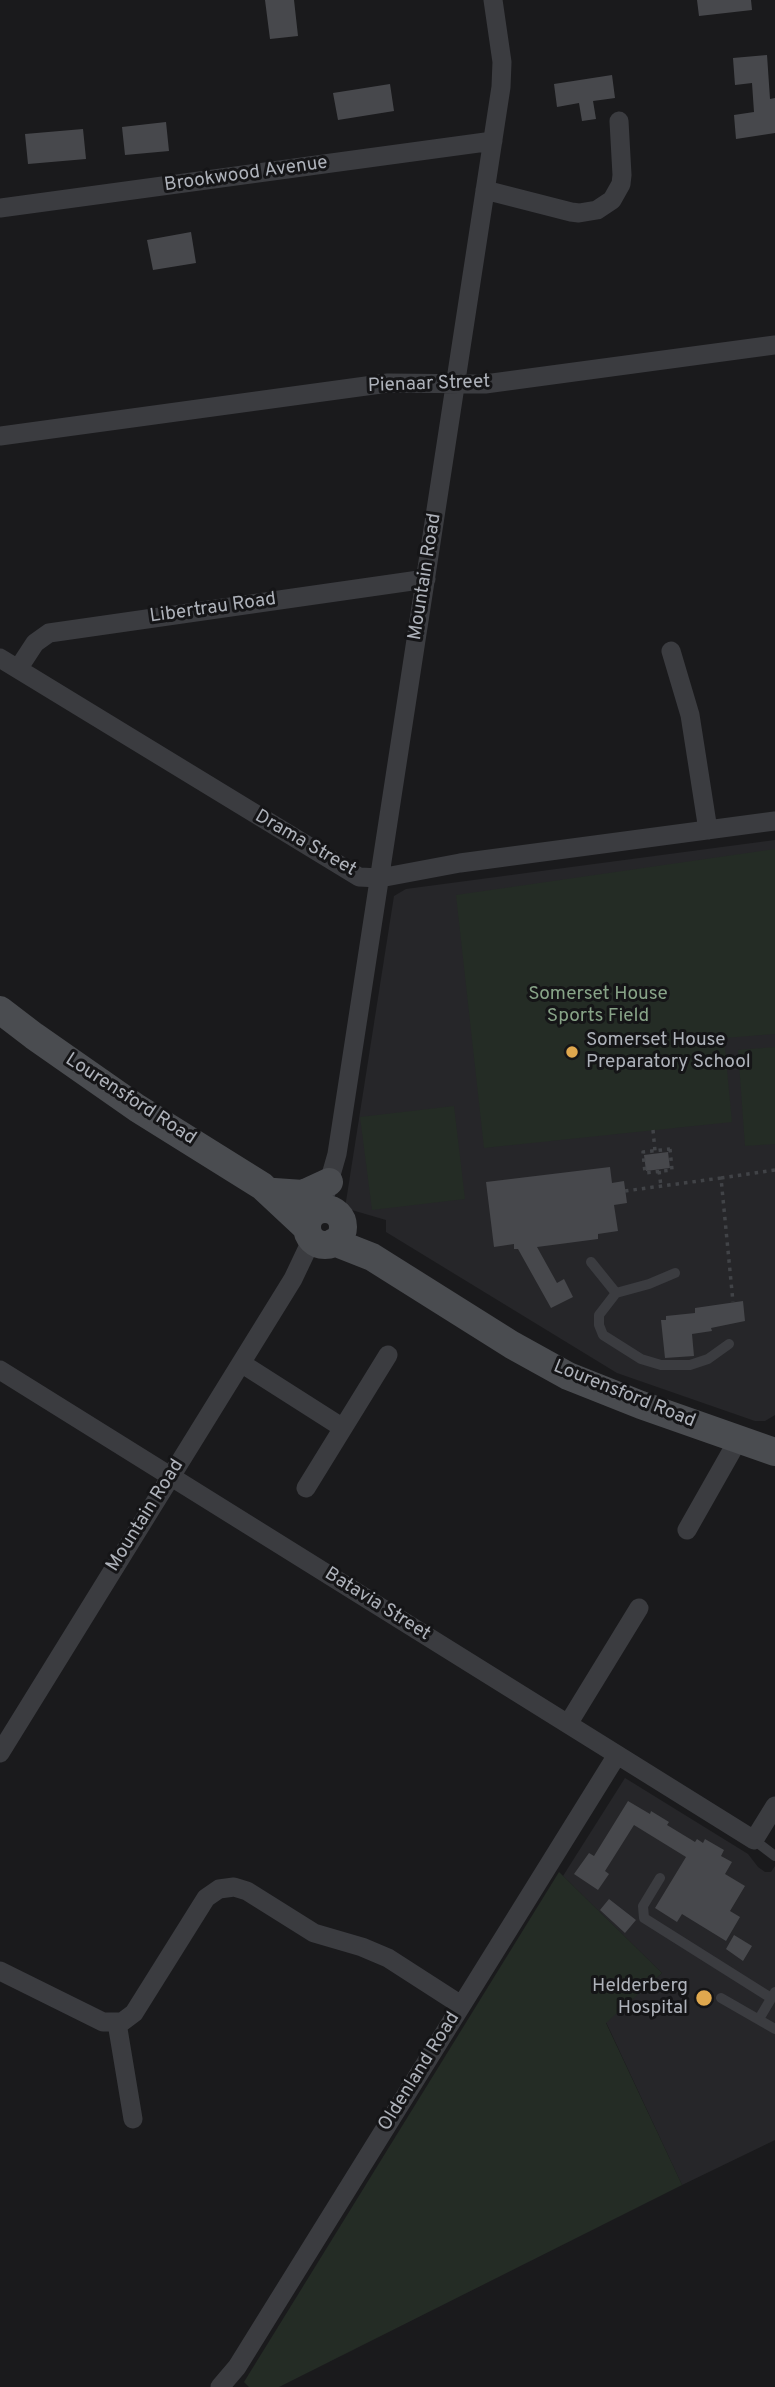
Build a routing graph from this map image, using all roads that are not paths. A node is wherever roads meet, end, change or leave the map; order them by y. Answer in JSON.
{"nodes":[{"id":1,"x":493,"y":0,"type":"edge"},
{"id":2,"x":620,"y":121,"type":"dead end"},
{"id":3,"x":493,"y":141,"type":"junction"},
{"id":4,"x":485,"y":190,"type":"junction"},
{"id":5,"x":0,"y":208,"type":"edge"},
{"id":6,"x":775,"y":345,"type":"edge"},
{"id":7,"x":455,"y":384,"type":"junction"},
{"id":8,"x":0,"y":436,"type":"edge"},
{"id":9,"x":426,"y":579,"type":"junction"},
{"id":10,"x":671,"y":651,"type":"dead end"},
{"id":11,"x":6,"y":665,"type":"edge"},
{"id":12,"x":775,"y":821,"type":"edge"},
{"id":13,"x":708,"y":830,"type":"junction"},
{"id":14,"x":380,"y":878,"type":"junction"},
{"id":15,"x":0,"y":1010,"type":"edge"},
{"id":16,"x":337,"y":1154,"type":"junction"},
{"id":17,"x":329,"y":1182,"type":"junction"},
{"id":18,"x":268,"y":1189,"type":"junction"},
{"id":19,"x":325,"y":1227,"type":"junction"},
{"id":20,"x":591,"y":1262,"type":"dead end"},
{"id":21,"x":675,"y":1273,"type":"dead end"},
{"id":22,"x":616,"y":1293,"type":"junction"},
{"id":23,"x":729,"y":1344,"type":"dead end"},
{"id":24,"x":388,"y":1355,"type":"dead end"},
{"id":25,"x":241,"y":1363,"type":"junction"},
{"id":26,"x":0,"y":1370,"type":"edge"},
{"id":27,"x":343,"y":1428,"type":"junction"},
{"id":28,"x":738,"y":1440,"type":"junction"},
{"id":29,"x":775,"y":1452,"type":"edge"},
{"id":30,"x":171,"y":1476,"type":"junction"},
{"id":31,"x":306,"y":1488,"type":"dead end"},
{"id":32,"x":687,"y":1530,"type":"dead end"},
{"id":33,"x":639,"y":1608,"type":"dead end"},
{"id":34,"x":568,"y":1724,"type":"junction"},
{"id":35,"x":0,"y":1753,"type":"edge"},
{"id":36,"x":617,"y":1755,"type":"junction"},
{"id":37,"x":775,"y":1806,"type":"edge"},
{"id":38,"x":754,"y":1840,"type":"junction"},
{"id":39,"x":775,"y":1856,"type":"edge"},
{"id":40,"x":660,"y":1878,"type":"dead end"},
{"id":41,"x":0,"y":1971,"type":"edge"},
{"id":42,"x":773,"y":1995,"type":"edge"},
{"id":43,"x":721,"y":1998,"type":"dead end"},
{"id":44,"x":461,"y":2006,"type":"junction"},
{"id":45,"x":759,"y":2020,"type":"junction"},
{"id":46,"x":117,"y":2023,"type":"junction"},
{"id":47,"x":775,"y":2029,"type":"edge"},
{"id":48,"x":133,"y":2119,"type":"dead end"},
{"id":49,"x":220,"y":2387,"type":"edge"}],
"edges":[{"from":1,"to":3,"type":"street","name":"Mountain Road"},
{"from":2,"to":4,"type":"street"},
{"from":3,"to":4,"type":"street","name":"Mountain Road"},
{"from":3,"to":5,"type":"street","name":"Brookwood Avenue"},
{"from":4,"to":7,"type":"street","name":"Mountain Road"},
{"from":6,"to":7,"type":"street","name":"Pienaar Street"},
{"from":7,"to":8,"type":"street","name":"Pienaar Street"},
{"from":7,"to":9,"type":"street","name":"Mountain Road"},
{"from":9,"to":11,"type":"street","name":"Libertrau Road"},
{"from":9,"to":14,"type":"street","name":"Mountain Road"},
{"from":10,"to":13,"type":"street"},
{"from":11,"to":14,"type":"street","name":"Drama Street"},
{"from":12,"to":13,"type":"street","name":"Drama Street"},
{"from":13,"to":14,"type":"street","name":"Drama Street"},
{"from":14,"to":16,"type":"street","name":"Mountain Road"},
{"from":15,"to":18,"type":"street","name":"Lourensford Road"},
{"from":16,"to":17,"type":"street","name":"Mountain Road"},
{"from":16,"to":19,"type":"street","name":"Mountain Road"},
{"from":17,"to":18,"type":"street"},
{"from":17,"to":19,"type":"street","name":"Mountain Road"},
{"from":18,"to":19,"type":"street","name":"Lourensford Road"},
{"from":19,"to":25,"type":"street","name":"Mountain Road"},
{"from":19,"to":28,"type":"street","name":"Lourensford Road"},
{"from":20,"to":22,"type":"lane"},
{"from":21,"to":22,"type":"lane"},
{"from":22,"to":23,"type":"lane"},
{"from":24,"to":27,"type":"street"},
{"from":25,"to":27,"type":"street"},
{"from":25,"to":30,"type":"street","name":"Mountain Road"},
{"from":26,"to":30,"type":"street","name":"Batavia Street"},
{"from":27,"to":31,"type":"street"},
{"from":28,"to":29,"type":"street","name":"Lourensford Road"},
{"from":28,"to":32,"type":"street"},
{"from":30,"to":34,"type":"street","name":"Batavia Street"},
{"from":30,"to":35,"type":"street","name":"Mountain Road"},
{"from":33,"to":34,"type":"street"},
{"from":34,"to":36,"type":"street","name":"Batavia Street"},
{"from":36,"to":38,"type":"street","name":"Batavia Street"},
{"from":36,"to":44,"type":"street","name":"Oldenland Road"},
{"from":37,"to":38,"type":"street"},
{"from":38,"to":39,"type":"lane"},
{"from":40,"to":42,"type":"lane"},
{"from":41,"to":46,"type":"street"},
{"from":42,"to":45,"type":"lane"},
{"from":43,"to":45,"type":"lane"},
{"from":44,"to":46,"type":"street"},
{"from":44,"to":49,"type":"street","name":"Oldenland Road"},
{"from":45,"to":47,"type":"lane"},
{"from":46,"to":48,"type":"street"}]}
